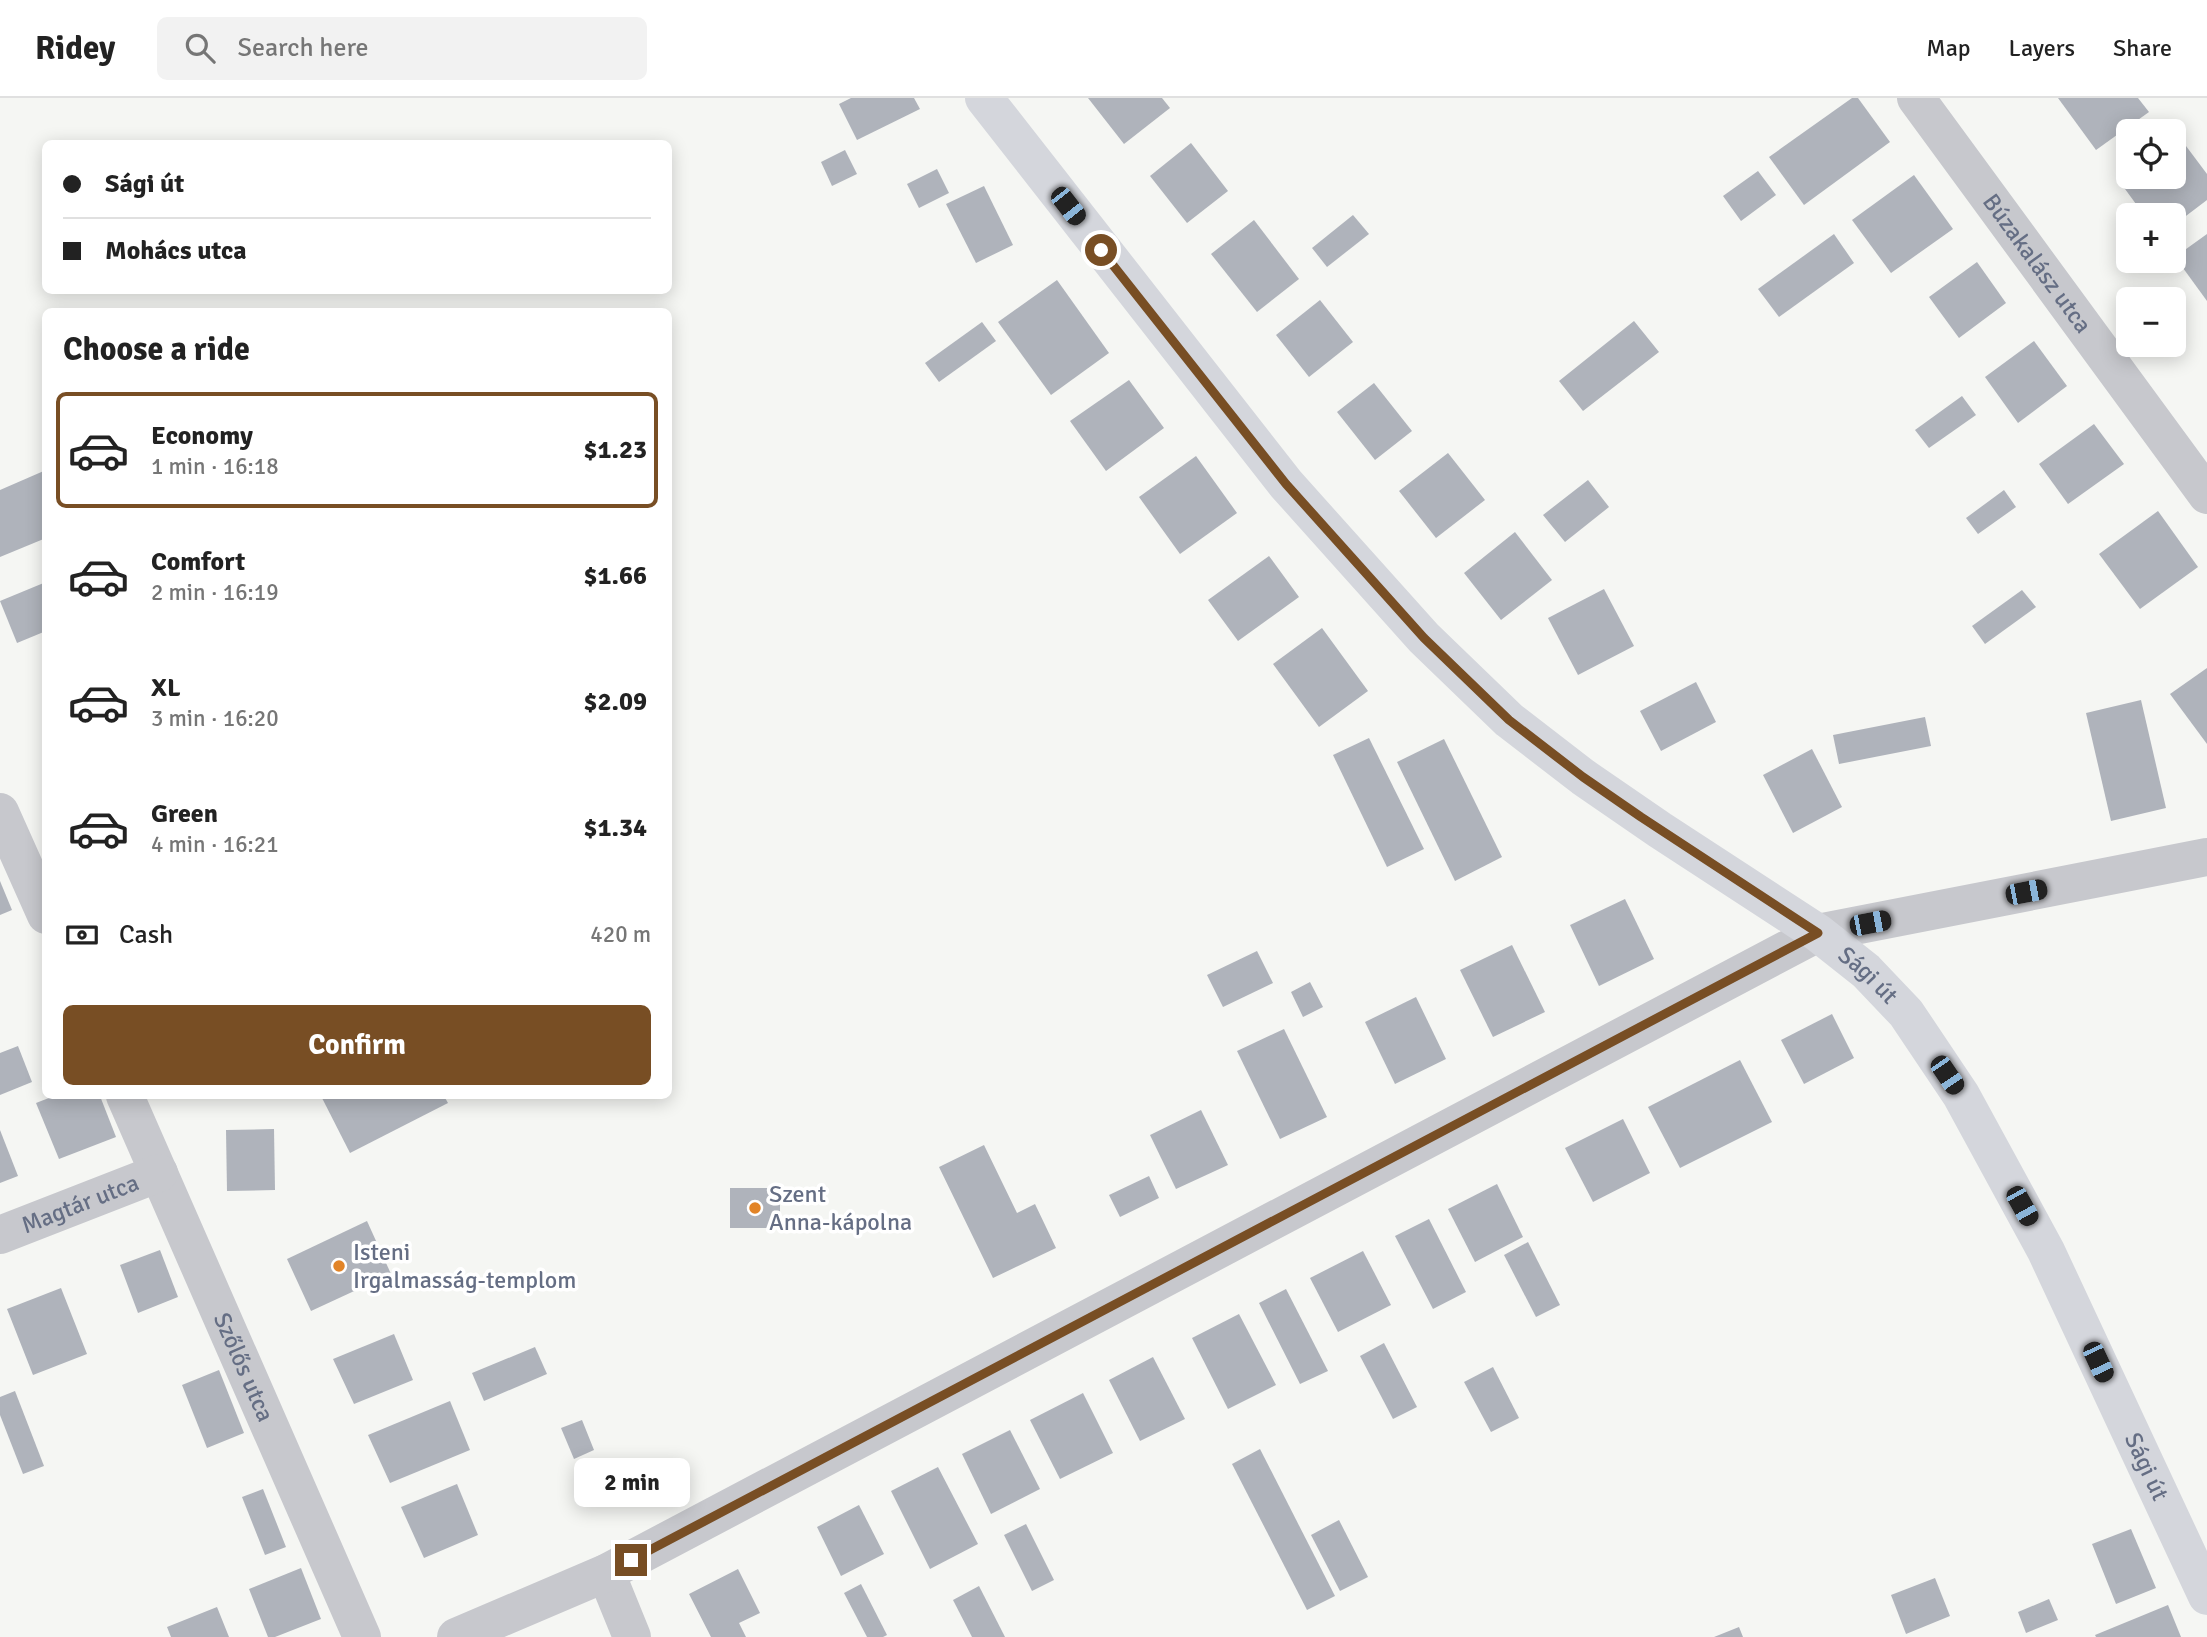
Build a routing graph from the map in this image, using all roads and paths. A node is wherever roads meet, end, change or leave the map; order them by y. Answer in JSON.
{"nodes":[{"id":1,"x":984,"y":98,"type":"edge"},
{"id":2,"x":1916,"y":98,"type":"edge"},
{"id":3,"x":2207,"y":495,"type":"edge"},
{"id":4,"x":0,"y":812,"type":"edge"},
{"id":5,"x":2207,"y":857,"type":"edge"},
{"id":6,"x":42,"y":906,"type":"edge"},
{"id":7,"x":1818,"y":933,"type":"junction"},
{"id":8,"x":126,"y":1099,"type":"edge"},
{"id":9,"x":159,"y":1172,"type":"junction"},
{"id":10,"x":0,"y":1235,"type":"edge"},
{"id":11,"x":606,"y":1573,"type":"junction"},
{"id":12,"x":2207,"y":1596,"type":"edge"},
{"id":13,"x":362,"y":1637,"type":"edge"},
{"id":14,"x":456,"y":1637,"type":"edge"},
{"id":15,"x":632,"y":1637,"type":"edge"}],
"edges":[{"from":1,"to":7,"type":"main road","name":"Sági út"},
{"from":2,"to":3,"type":"street","name":"Búzakalász utca"},
{"from":4,"to":6,"type":"street"},
{"from":5,"to":7,"type":"street"},
{"from":7,"to":11,"type":"street"},
{"from":7,"to":12,"type":"main road","name":"Sági út"},
{"from":8,"to":9,"type":"street","name":"Szőlős utca"},
{"from":9,"to":10,"type":"street","name":"Magtár utca"},
{"from":9,"to":13,"type":"street","name":"Szőlős utca"},
{"from":11,"to":14,"type":"street"},
{"from":11,"to":15,"type":"street"}]}
